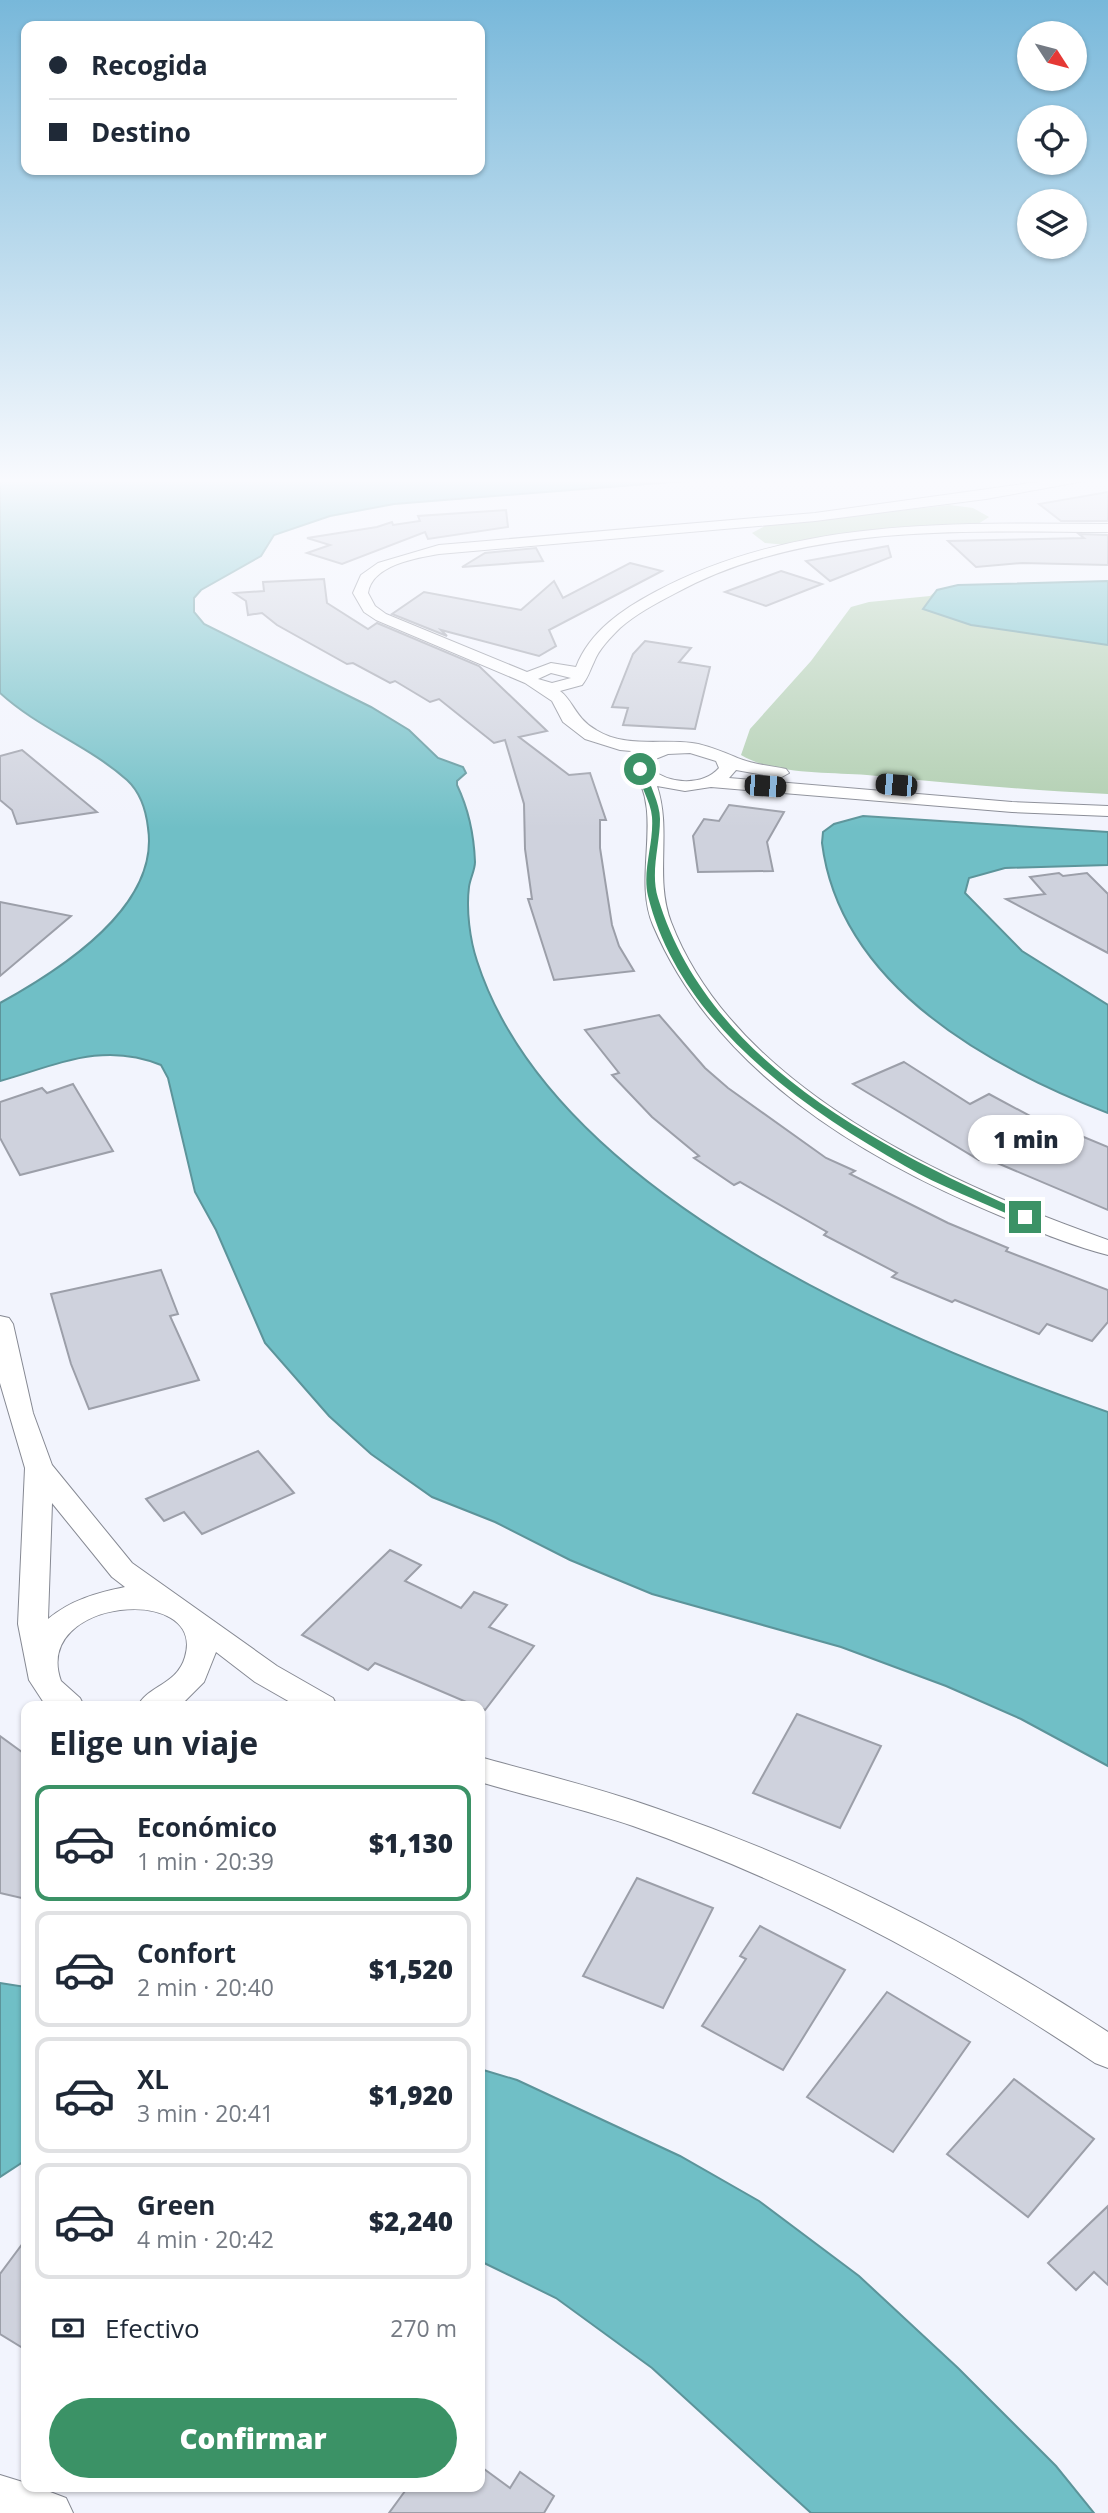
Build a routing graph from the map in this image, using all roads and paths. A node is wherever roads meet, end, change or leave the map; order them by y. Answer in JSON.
{"nodes":[{"id":1,"x":359,"y":594,"type":"edge"},
{"id":2,"x":664,"y":594,"type":"edge"},
{"id":3,"x":587,"y":660,"type":"junction"},
{"id":4,"x":538,"y":676,"type":"junction"},
{"id":5,"x":579,"y":680,"type":"junction"},
{"id":6,"x":565,"y":704,"type":"junction"},
{"id":7,"x":591,"y":735,"type":"junction"},
{"id":8,"x":665,"y":749,"type":"junction"},
{"id":9,"x":723,"y":758,"type":"junction"},
{"id":10,"x":642,"y":771,"type":"junction"},
{"id":11,"x":707,"y":782,"type":"junction"},
{"id":12,"x":1108,"y":801,"type":"edge"},
{"id":13,"x":1108,"y":811,"type":"edge"},
{"id":14,"x":656,"y":817,"type":"junction"},
{"id":15,"x":1108,"y":1248,"type":"edge"},
{"id":16,"x":0,"y":1324,"type":"edge"},
{"id":17,"x":39,"y":1468,"type":"junction"},
{"id":18,"x":181,"y":1611,"type":"junction"},
{"id":19,"x":41,"y":1667,"type":"junction"},
{"id":20,"x":59,"y":1701,"type":"edge"},
{"id":21,"x":161,"y":1701,"type":"edge"},
{"id":22,"x":313,"y":1701,"type":"edge"},
{"id":23,"x":485,"y":1771,"type":"edge"},
{"id":24,"x":1108,"y":2052,"type":"edge"},
{"id":25,"x":0,"y":2496,"type":"edge"},
{"id":26,"x":51,"y":2513,"type":"edge"}],
"edges":[{"from":1,"to":4,"type":"street"},
{"from":2,"to":3,"type":"street"},
{"from":3,"to":4,"type":"street"},
{"from":3,"to":5,"type":"street"},
{"from":4,"to":5,"type":"street"},
{"from":4,"to":6,"type":"street"},
{"from":5,"to":6,"type":"street"},
{"from":6,"to":7,"type":"street"},
{"from":7,"to":8,"type":"street"},
{"from":7,"to":10,"type":"street"},
{"from":8,"to":9,"type":"street"},
{"from":8,"to":10,"type":"street"},
{"from":9,"to":11,"type":"street"},
{"from":9,"to":12,"type":"street"},
{"from":10,"to":11,"type":"street"},
{"from":10,"to":14,"type":"street"},
{"from":11,"to":13,"type":"street"},
{"from":11,"to":14,"type":"street"},
{"from":14,"to":15,"type":"street"},
{"from":16,"to":17,"type":"street"},
{"from":17,"to":18,"type":"street"},
{"from":17,"to":19,"type":"street"},
{"from":18,"to":19,"type":"street"},
{"from":18,"to":21,"type":"street"},
{"from":18,"to":22,"type":"street"},
{"from":19,"to":20,"type":"street"},
{"from":23,"to":24,"type":"street"},
{"from":25,"to":26,"type":"street"}]}
